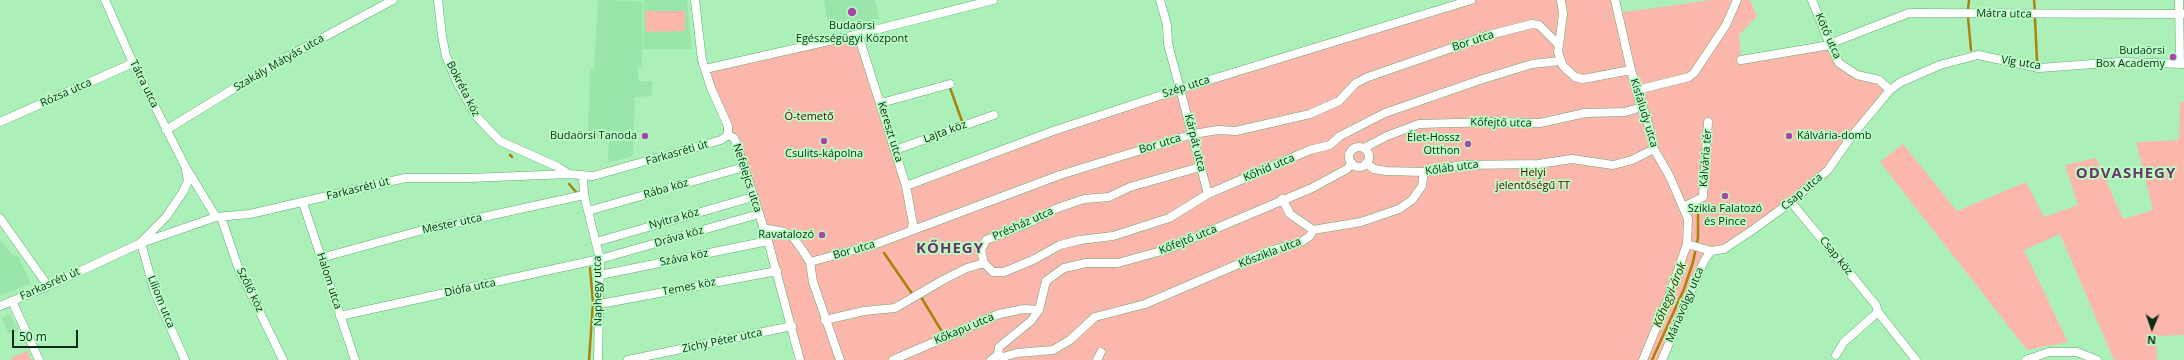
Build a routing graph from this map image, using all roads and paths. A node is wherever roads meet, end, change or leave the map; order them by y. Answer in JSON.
{"nodes":[{"id":1,"x":105,"y":0,"type":"edge"},
{"id":2,"x":393,"y":0,"type":"edge"},
{"id":3,"x":438,"y":0,"type":"edge"},
{"id":4,"x":695,"y":0,"type":"edge"},
{"id":5,"x":993,"y":0,"type":"edge"},
{"id":6,"x":1160,"y":0,"type":"edge"},
{"id":7,"x":1470,"y":0,"type":"edge"},
{"id":8,"x":1561,"y":0,"type":"edge"},
{"id":9,"x":1615,"y":0,"type":"edge"},
{"id":10,"x":1737,"y":0,"type":"edge"},
{"id":11,"x":1812,"y":0,"type":"edge"},
{"id":12,"x":2179,"y":0,"type":"edge"},
{"id":13,"x":2181,"y":14,"type":"edge"},
{"id":14,"x":858,"y":34,"type":"junction"},
{"id":15,"x":1558,"y":44,"type":"junction"},
{"id":16,"x":1829,"y":45,"type":"junction"},
{"id":17,"x":1741,"y":60,"type":"dead end"},
{"id":18,"x":1560,"y":61,"type":"junction"},
{"id":19,"x":133,"y":63,"type":"junction"},
{"id":20,"x":2182,"y":64,"type":"edge"},
{"id":21,"x":705,"y":69,"type":"junction"},
{"id":22,"x":1631,"y":70,"type":"junction"},
{"id":23,"x":950,"y":84,"type":"dead end"},
{"id":24,"x":1180,"y":89,"type":"junction"},
{"id":25,"x":1637,"y":90,"type":"junction"},
{"id":26,"x":1890,"y":90,"type":"junction"},
{"id":27,"x":881,"y":103,"type":"junction"},
{"id":28,"x":1642,"y":107,"type":"junction"},
{"id":29,"x":994,"y":115,"type":"dead end"},
{"id":30,"x":0,"y":122,"type":"edge"},
{"id":31,"x":1708,"y":122,"type":"dead end"},
{"id":32,"x":166,"y":130,"type":"junction"},
{"id":33,"x":1193,"y":134,"type":"junction"},
{"id":34,"x":728,"y":135,"type":"junction"},
{"id":35,"x":1364,"y":148,"type":"junction"},
{"id":36,"x":1654,"y":149,"type":"junction"},
{"id":37,"x":896,"y":150,"type":"junction"},
{"id":38,"x":1352,"y":163,"type":"junction"},
{"id":39,"x":1366,"y":163,"type":"junction"},
{"id":40,"x":185,"y":166,"type":"junction"},
{"id":41,"x":744,"y":167,"type":"junction"},
{"id":42,"x":1200,"y":168,"type":"junction"},
{"id":43,"x":1424,"y":172,"type":"junction"},
{"id":44,"x":569,"y":174,"type":"junction"},
{"id":45,"x":583,"y":177,"type":"junction"},
{"id":46,"x":906,"y":186,"type":"junction"},
{"id":47,"x":1208,"y":194,"type":"junction"},
{"id":48,"x":584,"y":195,"type":"junction"},
{"id":49,"x":753,"y":197,"type":"junction"},
{"id":50,"x":1282,"y":199,"type":"junction"},
{"id":51,"x":303,"y":202,"type":"junction"},
{"id":52,"x":1791,"y":202,"type":"junction"},
{"id":53,"x":1683,"y":207,"type":"junction"},
{"id":54,"x":588,"y":211,"type":"junction"},
{"id":55,"x":759,"y":214,"type":"junction"},
{"id":56,"x":218,"y":217,"type":"junction"},
{"id":57,"x":0,"y":218,"type":"edge"},
{"id":58,"x":158,"y":226,"type":"junction"},
{"id":59,"x":763,"y":228,"type":"junction"},
{"id":60,"x":911,"y":230,"type":"junction"},
{"id":61,"x":1313,"y":230,"type":"junction"},
{"id":62,"x":163,"y":235,"type":"junction"},
{"id":63,"x":768,"y":241,"type":"junction"},
{"id":64,"x":596,"y":242,"type":"junction"},
{"id":65,"x":141,"y":243,"type":"junction"},
{"id":66,"x":1690,"y":246,"type":"junction"},
{"id":67,"x":1707,"y":251,"type":"junction"},
{"id":68,"x":321,"y":258,"type":"junction"},
{"id":69,"x":600,"y":259,"type":"junction"},
{"id":70,"x":810,"y":262,"type":"junction"},
{"id":71,"x":984,"y":262,"type":"junction"},
{"id":72,"x":777,"y":271,"type":"junction"},
{"id":73,"x":600,"y":275,"type":"junction"},
{"id":74,"x":48,"y":286,"type":"junction"},
{"id":75,"x":12,"y":301,"type":"junction"},
{"id":76,"x":600,"y":304,"type":"junction"},
{"id":77,"x":0,"y":306,"type":"edge"},
{"id":78,"x":1039,"y":310,"type":"junction"},
{"id":79,"x":1878,"y":312,"type":"junction"},
{"id":80,"x":340,"y":316,"type":"junction"},
{"id":81,"x":826,"y":320,"type":"junction"},
{"id":82,"x":792,"y":326,"type":"junction"},
{"id":83,"x":1101,"y":352,"type":"dead end"},
{"id":84,"x":998,"y":355,"type":"junction"},
{"id":85,"x":1836,"y":355,"type":"dead end"},
{"id":86,"x":39,"y":360,"type":"edge"},
{"id":87,"x":185,"y":360,"type":"edge"},
{"id":88,"x":283,"y":360,"type":"edge"},
{"id":89,"x":355,"y":360,"type":"edge"},
{"id":90,"x":598,"y":360,"type":"edge"},
{"id":91,"x":628,"y":360,"type":"edge"},
{"id":92,"x":800,"y":360,"type":"edge"},
{"id":93,"x":840,"y":360,"type":"edge"},
{"id":94,"x":893,"y":360,"type":"edge"},
{"id":95,"x":991,"y":360,"type":"edge"},
{"id":96,"x":1097,"y":360,"type":"edge"},
{"id":97,"x":1642,"y":360,"type":"edge"},
{"id":98,"x":1662,"y":360,"type":"edge"},
{"id":99,"x":1916,"y":360,"type":"edge"},
{"id":100,"x":2026,"y":360,"type":"edge"},
{"id":101,"x":2097,"y":360,"type":"edge"}],
"edges":[{"from":1,"to":19,"type":"street","name":"Tátra utca"},
{"from":2,"to":32,"type":"street","name":"Szakály Mátyás utca"},
{"from":3,"to":44,"type":"street","name":"Bokréta köz"},
{"from":4,"to":21,"type":"street","name":"Nefelejcs utca"},
{"from":5,"to":14,"type":"street"},
{"from":6,"to":24,"type":"street","name":"Kárpát utca"},
{"from":7,"to":24,"type":"street","name":"Szép utca"},
{"from":8,"to":15,"type":"street"},
{"from":9,"to":22,"type":"street","name":"Kisfaludy utca"},
{"from":10,"to":25,"type":"street"},
{"from":11,"to":16,"type":"street","name":"Kötő utca"},
{"from":12,"to":13,"type":"street"},
{"from":13,"to":16,"type":"street","name":"Mátra utca"},
{"from":13,"to":20,"type":"street"},
{"from":14,"to":21,"type":"street"},
{"from":14,"to":27,"type":"street","name":"Kereszt utca"},
{"from":15,"to":18,"type":"street"},
{"from":15,"to":33,"type":"street","name":"Bor utca"},
{"from":16,"to":17,"type":"street","name":"Mátra utca"},
{"from":16,"to":26,"type":"street","name":"Kötő utca"},
{"from":18,"to":22,"type":"street"},
{"from":18,"to":47,"type":"street","name":"Kőhíd utca"},
{"from":19,"to":30,"type":"street","name":"Rózsa utca"},
{"from":19,"to":32,"type":"street","name":"Tátra utca"},
{"from":20,"to":26,"type":"street","name":"Víg utca"},
{"from":21,"to":34,"type":"street","name":"Nefelejcs utca"},
{"from":22,"to":25,"type":"street","name":"Kisfaludy utca"},
{"from":23,"to":27,"type":"street"},
{"from":24,"to":33,"type":"street","name":"Kárpát utca"},
{"from":24,"to":46,"type":"street","name":"Szép utca"},
{"from":25,"to":28,"type":"street","name":"Kisfaludy utca"},
{"from":26,"to":52,"type":"street","name":"Csap utca"},
{"from":27,"to":37,"type":"street","name":"Kereszt utca"},
{"from":28,"to":35,"type":"street","name":"Kőfejtő utca"},
{"from":28,"to":36,"type":"street","name":"Kisfaludy utca"},
{"from":29,"to":37,"type":"street","name":"Lajta köz"},
{"from":31,"to":53,"type":"street","name":"Kálvária tér"},
{"from":32,"to":40,"type":"street","name":"Tátra utca"},
{"from":33,"to":42,"type":"street","name":"Kárpát utca"},
{"from":33,"to":60,"type":"street","name":"Bor utca"},
{"from":34,"to":41,"type":"street","name":"Nefelejcs utca"},
{"from":34,"to":45,"type":"street","name":"Farkasréti út"},
{"from":35,"to":38,"type":"street"},
{"from":35,"to":39,"type":"street"},
{"from":36,"to":43,"type":"street","name":"Kőláb utca"},
{"from":36,"to":53,"type":"street","name":"Kisfaludy utca"},
{"from":37,"to":46,"type":"street","name":"Kereszt utca"},
{"from":38,"to":39,"type":"street"},
{"from":38,"to":50,"type":"street","name":"Kőfejtő utca"},
{"from":39,"to":43,"type":"street","name":"Kőláb utca"},
{"from":40,"to":56,"type":"street","name":"Tátra utca"},
{"from":40,"to":58,"type":"street","name":"Tátra utca"},
{"from":41,"to":49,"type":"street","name":"Nefelejcs utca"},
{"from":41,"to":54,"type":"street","name":"Rába köz"},
{"from":42,"to":47,"type":"street","name":"Kárpát utca"},
{"from":42,"to":71,"type":"street","name":"Présház utca"},
{"from":43,"to":61,"type":"street","name":"Kőszikla utca"},
{"from":44,"to":45,"type":"street","name":"Farkasréti út"},
{"from":44,"to":51,"type":"street","name":"Farkasréti út"},
{"from":45,"to":48,"type":"street","name":"Naphegy utca"},
{"from":46,"to":60,"type":"street","name":"Kereszt utca"},
{"from":47,"to":71,"type":"street","name":"Kőhíd utca"},
{"from":48,"to":54,"type":"street","name":"Naphegy utca"},
{"from":48,"to":68,"type":"street","name":"Mester utca"},
{"from":49,"to":55,"type":"street","name":"Nefelejcs utca"},
{"from":49,"to":64,"type":"street","name":"Nyitra köz"},
{"from":50,"to":61,"type":"street"},
{"from":50,"to":78,"type":"street","name":"Kőfejtő utca"},
{"from":51,"to":56,"type":"street","name":"Farkasréti út"},
{"from":51,"to":68,"type":"street","name":"Halom utca"},
{"from":52,"to":67,"type":"street","name":"Csap utca"},
{"from":52,"to":79,"type":"street","name":"Csap köz"},
{"from":53,"to":66,"type":"street","name":"Kisfaludy utca"},
{"from":54,"to":64,"type":"street","name":"Naphegy utca"},
{"from":55,"to":59,"type":"street","name":"Nefelejcs utca"},
{"from":55,"to":69,"type":"street","name":"Dráva köz"},
{"from":56,"to":62,"type":"street","name":"Farkasréti út"},
{"from":56,"to":88,"type":"street","name":"Szőlő köz"},
{"from":57,"to":74,"type":"street"},
{"from":58,"to":62,"type":"street"},
{"from":58,"to":65,"type":"street","name":"Tátra utca"},
{"from":59,"to":63,"type":"street","name":"Nefelejcs utca"},
{"from":59,"to":70,"type":"street"},
{"from":60,"to":70,"type":"street","name":"Bor utca"},
{"from":61,"to":84,"type":"street","name":"Kőszikla utca"},
{"from":62,"to":65,"type":"street","name":"Farkasréti út"},
{"from":63,"to":72,"type":"street","name":"Nefelejcs utca"},
{"from":63,"to":73,"type":"street","name":"Száva köz"},
{"from":64,"to":69,"type":"street","name":"Naphegy utca"},
{"from":65,"to":74,"type":"street","name":"Farkasréti út"},
{"from":65,"to":87,"type":"street","name":"Liliom utca"},
{"from":66,"to":67,"type":"street"},
{"from":66,"to":97,"type":"street","name":"Máriavölgy utca"},
{"from":67,"to":98,"type":"street","name":"Máriavölgy utca"},
{"from":68,"to":80,"type":"street","name":"Halom utca"},
{"from":69,"to":73,"type":"street","name":"Naphegy utca"},
{"from":69,"to":80,"type":"street","name":"Diófa utca"},
{"from":70,"to":81,"type":"street"},
{"from":71,"to":81,"type":"street"},
{"from":72,"to":76,"type":"street","name":"Temes köz"},
{"from":72,"to":82,"type":"street","name":"Nefelejcs utca"},
{"from":73,"to":76,"type":"street","name":"Naphegy utca"},
{"from":74,"to":75,"type":"street","name":"Farkasréti út"},
{"from":75,"to":77,"type":"street","name":"Farkasréti út"},
{"from":75,"to":86,"type":"street"},
{"from":76,"to":90,"type":"street","name":"Naphegy utca"},
{"from":78,"to":84,"type":"street"},
{"from":78,"to":94,"type":"street","name":"Kőkapu utca"},
{"from":79,"to":85,"type":"street"},
{"from":79,"to":99,"type":"street","name":"Csap köz"},
{"from":80,"to":89,"type":"street","name":"Halom utca"},
{"from":81,"to":93,"type":"street"},
{"from":82,"to":91,"type":"street","name":"Zichy Péter utca"},
{"from":82,"to":92,"type":"street","name":"Nefelejcs utca"},
{"from":83,"to":96,"type":"street"},
{"from":84,"to":95,"type":"street"},
{"from":100,"to":101,"type":"street"}]}
